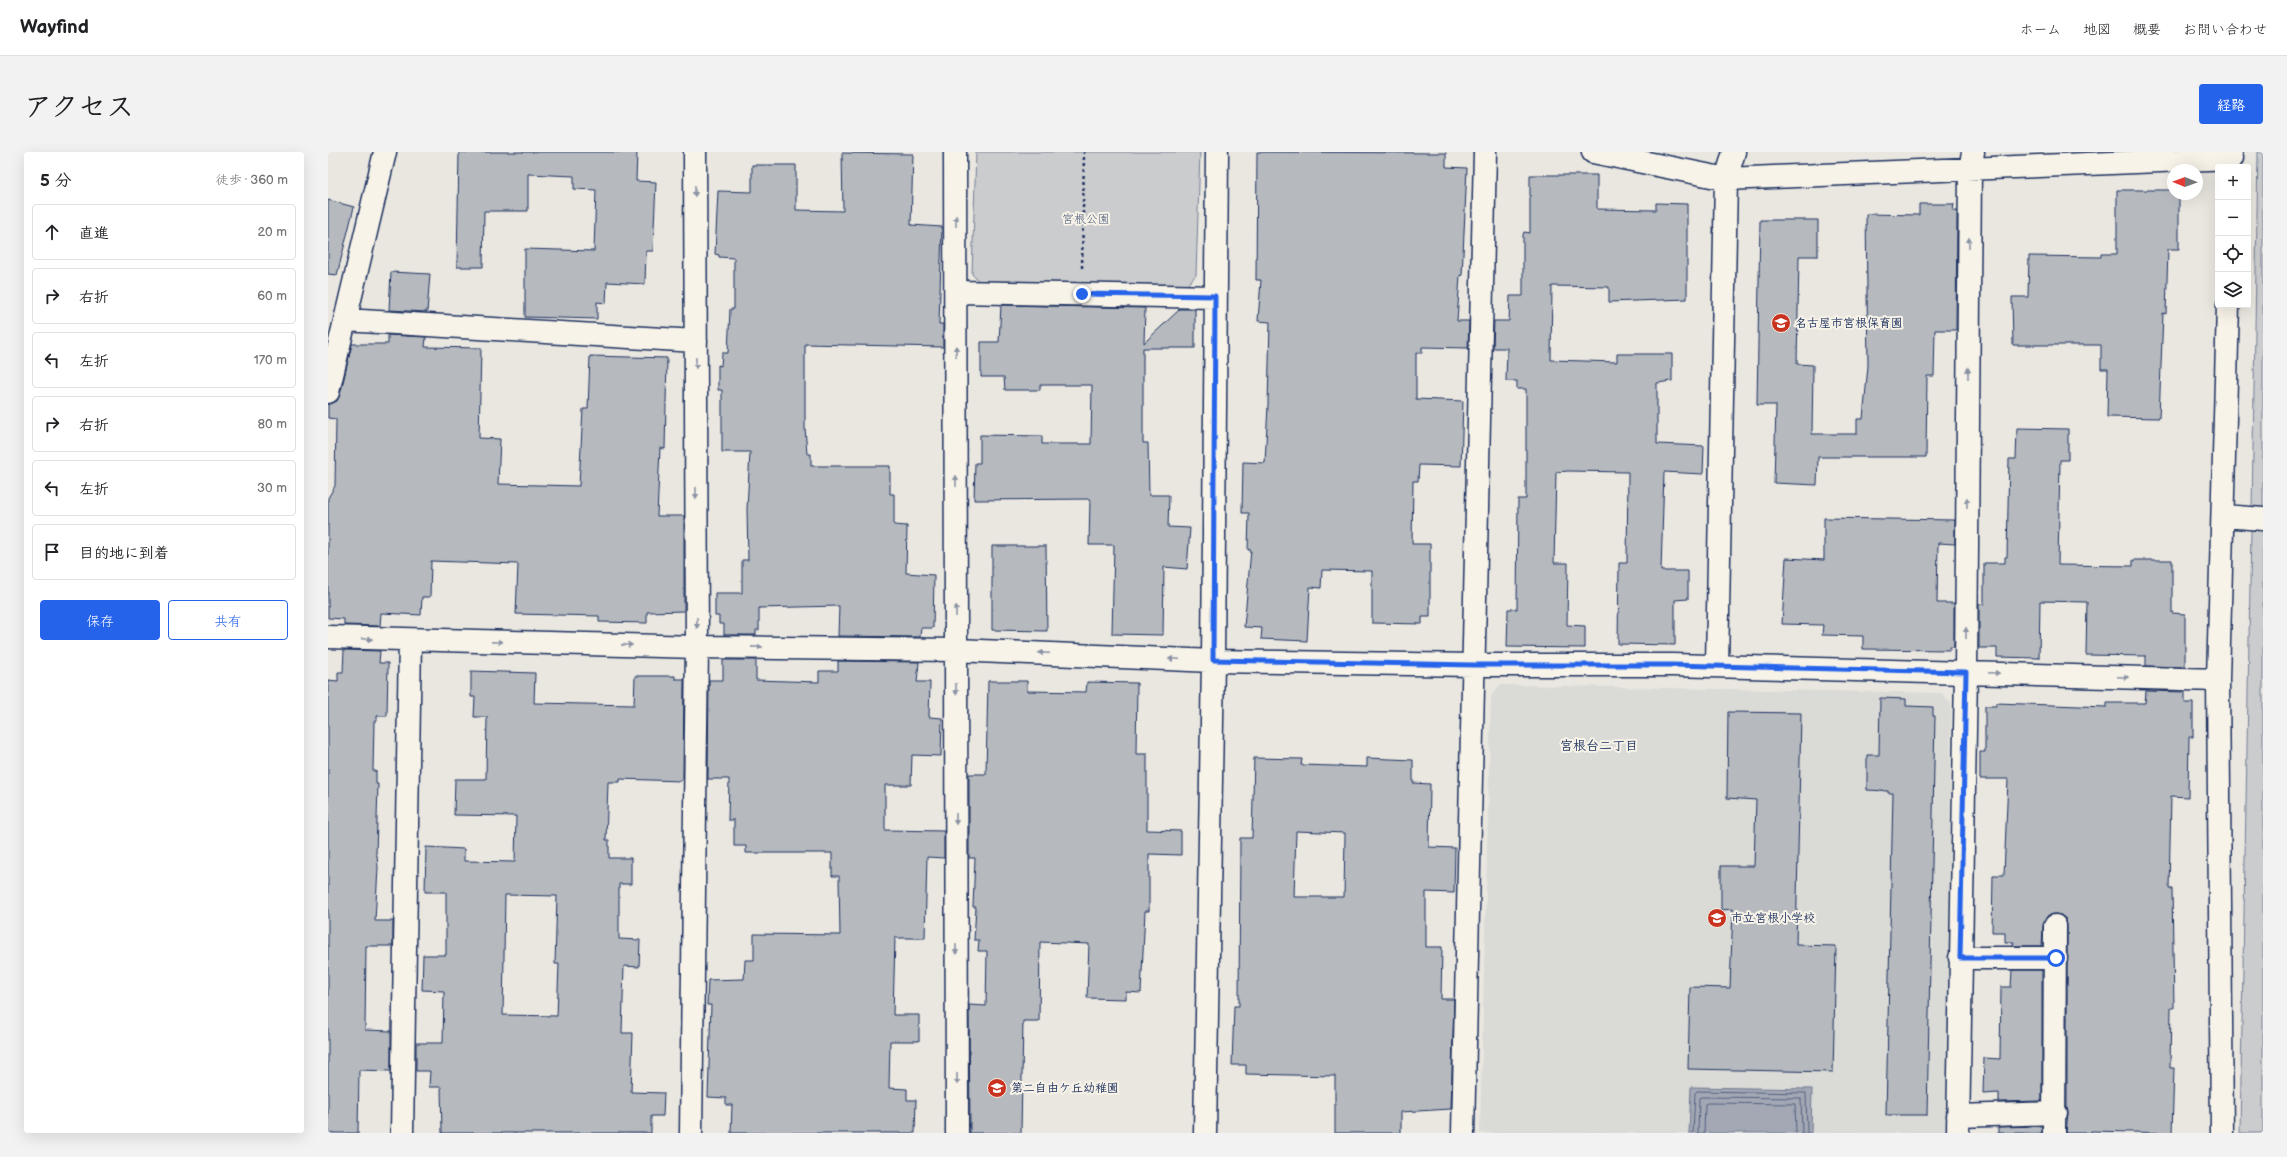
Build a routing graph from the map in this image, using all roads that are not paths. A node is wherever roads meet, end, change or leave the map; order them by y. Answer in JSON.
{"nodes":[{"id":1,"x":385,"y":152,"type":"edge"},
{"id":2,"x":695,"y":152,"type":"edge"},
{"id":3,"x":956,"y":152,"type":"edge"},
{"id":4,"x":1217,"y":152,"type":"edge"},
{"id":5,"x":1485,"y":152,"type":"edge"},
{"id":6,"x":1593,"y":152,"type":"edge"},
{"id":7,"x":1734,"y":152,"type":"edge"},
{"id":8,"x":2231,"y":159,"type":"edge"},
{"id":9,"x":1971,"y":161,"type":"edge"},
{"id":10,"x":1726,"y":179,"type":"junction"},
{"id":11,"x":956,"y":292,"type":"junction"},
{"id":12,"x":1215,"y":296,"type":"junction"},
{"id":13,"x":2228,"y":308,"type":"edge"},
{"id":14,"x":345,"y":320,"type":"junction"},
{"id":15,"x":696,"y":341,"type":"junction"},
{"id":16,"x":328,"y":392,"type":"edge"},
{"id":17,"x":2223,"y":516,"type":"junction"},
{"id":18,"x":2263,"y":519,"type":"edge"},
{"id":19,"x":328,"y":637,"type":"edge"},
{"id":20,"x":410,"y":640,"type":"junction"},
{"id":21,"x":697,"y":647,"type":"junction"},
{"id":22,"x":956,"y":650,"type":"junction"},
{"id":23,"x":1213,"y":660,"type":"junction"},
{"id":24,"x":1474,"y":665,"type":"junction"},
{"id":25,"x":1717,"y":666,"type":"junction"},
{"id":26,"x":1966,"y":672,"type":"junction"},
{"id":27,"x":2218,"y":680,"type":"junction"},
{"id":28,"x":2055,"y":926,"type":"dead end"},
{"id":29,"x":1960,"y":958,"type":"junction"},
{"id":30,"x":2056,"y":958,"type":"junction"},
{"id":31,"x":2055,"y":1123,"type":"edge"},
{"id":32,"x":1958,"y":1125,"type":"edge"},
{"id":33,"x":402,"y":1133,"type":"edge"},
{"id":34,"x":691,"y":1133,"type":"edge"},
{"id":35,"x":957,"y":1133,"type":"edge"},
{"id":36,"x":1205,"y":1133,"type":"edge"},
{"id":37,"x":1463,"y":1133,"type":"edge"},
{"id":38,"x":2222,"y":1133,"type":"edge"}],
"edges":[{"from":1,"to":14,"type":"street"},
{"from":2,"to":15,"type":"street","one_way":true},
{"from":11,"to":3,"type":"street","one_way":true},
{"from":4,"to":12,"type":"street"},
{"from":5,"to":24,"type":"street"},
{"from":6,"to":10,"type":"street"},
{"from":7,"to":10,"type":"street"},
{"from":8,"to":9,"type":"street"},
{"from":9,"to":10,"type":"street"},
{"from":26,"to":9,"type":"street","one_way":true},
{"from":10,"to":25,"type":"street"},
{"from":11,"to":12,"type":"street"},
{"from":22,"to":11,"type":"street","one_way":true},
{"from":12,"to":23,"type":"street"},
{"from":13,"to":17,"type":"street"},
{"from":14,"to":15,"type":"street"},
{"from":14,"to":16,"type":"street"},
{"from":15,"to":21,"type":"street","one_way":true},
{"from":17,"to":18,"type":"street"},
{"from":17,"to":27,"type":"street"},
{"from":19,"to":20,"type":"street","one_way":true},
{"from":20,"to":21,"type":"street","one_way":true},
{"from":20,"to":33,"type":"street"},
{"from":21,"to":22,"type":"street","one_way":true},
{"from":21,"to":34,"type":"street"},
{"from":23,"to":22,"type":"street","one_way":true},
{"from":22,"to":35,"type":"street","one_way":true},
{"from":23,"to":24,"type":"street"},
{"from":23,"to":36,"type":"street"},
{"from":24,"to":25,"type":"street"},
{"from":24,"to":37,"type":"street"},
{"from":25,"to":26,"type":"street"},
{"from":26,"to":27,"type":"street","one_way":true},
{"from":26,"to":29,"type":"street"},
{"from":27,"to":38,"type":"street"},
{"from":28,"to":30,"type":"street"},
{"from":29,"to":30,"type":"street"},
{"from":29,"to":32,"type":"street"},
{"from":30,"to":31,"type":"street"},
{"from":31,"to":32,"type":"street"}]}
